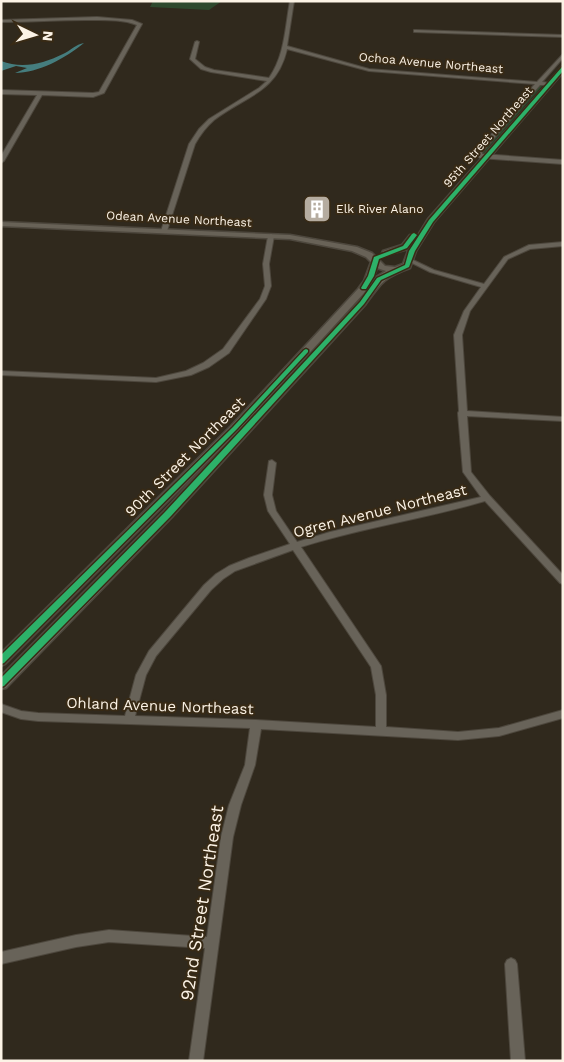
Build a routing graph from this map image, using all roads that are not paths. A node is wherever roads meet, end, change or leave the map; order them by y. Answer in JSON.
{"nodes":[{"id":1,"x":292,"y":1,"type":"edge"},
{"id":2,"x":1,"y":21,"type":"edge"},
{"id":3,"x":416,"y":31,"type":"dead end"},
{"id":4,"x":563,"y":36,"type":"edge"},
{"id":5,"x":197,"y":42,"type":"dead end"},
{"id":6,"x":284,"y":47,"type":"junction"},
{"id":7,"x":563,"y":55,"type":"edge"},
{"id":8,"x":563,"y":68,"type":"edge"},
{"id":9,"x":270,"y":80,"type":"junction"},
{"id":10,"x":539,"y":82,"type":"junction"},
{"id":11,"x":549,"y":84,"type":"junction"},
{"id":12,"x":1,"y":92,"type":"edge"},
{"id":13,"x":41,"y":93,"type":"junction"},
{"id":14,"x":486,"y":157,"type":"junction"},
{"id":15,"x":1,"y":161,"type":"edge"},
{"id":16,"x":563,"y":162,"type":"edge"},
{"id":17,"x":431,"y":221,"type":"junction"},
{"id":18,"x":1,"y":224,"type":"edge"},
{"id":19,"x":164,"y":231,"type":"junction"},
{"id":20,"x":272,"y":236,"type":"junction"},
{"id":21,"x":563,"y":244,"type":"edge"},
{"id":22,"x":354,"y":249,"type":"junction"},
{"id":23,"x":386,"y":253,"type":"junction"},
{"id":24,"x":409,"y":260,"type":"junction"},
{"id":25,"x":375,"y":262,"type":"junction"},
{"id":26,"x":395,"y":270,"type":"junction"},
{"id":27,"x":432,"y":271,"type":"junction"},
{"id":28,"x":484,"y":286,"type":"junction"},
{"id":29,"x":1,"y":373,"type":"edge"},
{"id":30,"x":462,"y":414,"type":"junction"},
{"id":31,"x":563,"y":419,"type":"edge"},
{"id":32,"x":272,"y":463,"type":"dead end"},
{"id":33,"x":487,"y":498,"type":"junction"},
{"id":34,"x":294,"y":545,"type":"junction"},
{"id":35,"x":563,"y":567,"type":"edge"},
{"id":36,"x":553,"y":570,"type":"junction"},
{"id":37,"x":563,"y":581,"type":"edge"},
{"id":38,"x":1,"y":661,"type":"edge"},
{"id":39,"x":1,"y":684,"type":"edge"},
{"id":40,"x":1,"y":708,"type":"edge"},
{"id":41,"x":563,"y":714,"type":"edge"},
{"id":42,"x":129,"y":720,"type":"junction"},
{"id":43,"x":256,"y":724,"type":"junction"},
{"id":44,"x":381,"y":732,"type":"junction"},
{"id":45,"x":212,"y":943,"type":"junction"},
{"id":46,"x":1,"y":958,"type":"edge"},
{"id":47,"x":511,"y":964,"type":"dead end"},
{"id":48,"x":196,"y":1061,"type":"edge"},
{"id":49,"x":518,"y":1061,"type":"edge"}],
"edges":[{"from":1,"to":6,"type":"street"},
{"from":2,"to":13,"type":"street"},
{"from":3,"to":4,"type":"street"},
{"from":5,"to":9,"type":"street"},
{"from":6,"to":9,"type":"street"},
{"from":6,"to":10,"type":"street","name":"Ochoa Avenue Northeast"},
{"from":7,"to":10,"type":"street"},
{"from":8,"to":11,"type":"main road","name":"95th Street Northeast"},
{"from":9,"to":19,"type":"street"},
{"from":10,"to":11,"type":"street","name":"Ochoa Avenue Northeast"},
{"from":10,"to":14,"type":"street"},
{"from":11,"to":14,"type":"main road","name":"95th Street Northeast"},
{"from":12,"to":13,"type":"street"},
{"from":13,"to":15,"type":"street"},
{"from":14,"to":16,"type":"street"},
{"from":14,"to":17,"type":"main road","name":"95th Street Northeast"},
{"from":17,"to":23,"type":"main road"},
{"from":17,"to":24,"type":"main road"},
{"from":18,"to":19,"type":"main road","name":"Odean Avenue Northeast"},
{"from":19,"to":20,"type":"main road","name":"Odean Avenue Northeast"},
{"from":20,"to":22,"type":"main road","name":"Odean Avenue Northeast"},
{"from":20,"to":29,"type":"street"},
{"from":21,"to":28,"type":"street"},
{"from":22,"to":23,"type":"main road","name":"Odean Avenue Northeast"},
{"from":22,"to":25,"type":"main road","name":"Odean Avenue Northeast"},
{"from":23,"to":24,"type":"main road","name":"Odean Avenue Northeast"},
{"from":23,"to":25,"type":"main road"},
{"from":24,"to":26,"type":"main road","name":"90th Street Northeast"},
{"from":24,"to":27,"type":"street"},
{"from":25,"to":26,"type":"main road","name":"Odean Avenue Northeast"},
{"from":25,"to":38,"type":"main road","name":"90th Street Northeast"},
{"from":26,"to":27,"type":"street"},
{"from":26,"to":39,"type":"main road","name":"90th Street Northeast"},
{"from":27,"to":28,"type":"street"},
{"from":28,"to":30,"type":"street"},
{"from":30,"to":31,"type":"street"},
{"from":30,"to":33,"type":"street"},
{"from":32,"to":34,"type":"street"},
{"from":33,"to":34,"type":"street","name":"Ogren Avenue Northeast"},
{"from":33,"to":36,"type":"street"},
{"from":34,"to":42,"type":"street","name":"Ogren Avenue Northeast"},
{"from":34,"to":44,"type":"street"},
{"from":35,"to":36,"type":"street"},
{"from":36,"to":37,"type":"street"},
{"from":40,"to":42,"type":"street","name":"Ohland Avenue Northeast"},
{"from":41,"to":44,"type":"street","name":"Ohland Avenue Northeast"},
{"from":42,"to":43,"type":"street","name":"Ohland Avenue Northeast"},
{"from":43,"to":44,"type":"street","name":"Ohland Avenue Northeast"},
{"from":43,"to":45,"type":"street","name":"92nd Street Northeast"},
{"from":45,"to":46,"type":"street"},
{"from":45,"to":48,"type":"street","name":"92nd Street Northeast"},
{"from":47,"to":49,"type":"street"}]}
